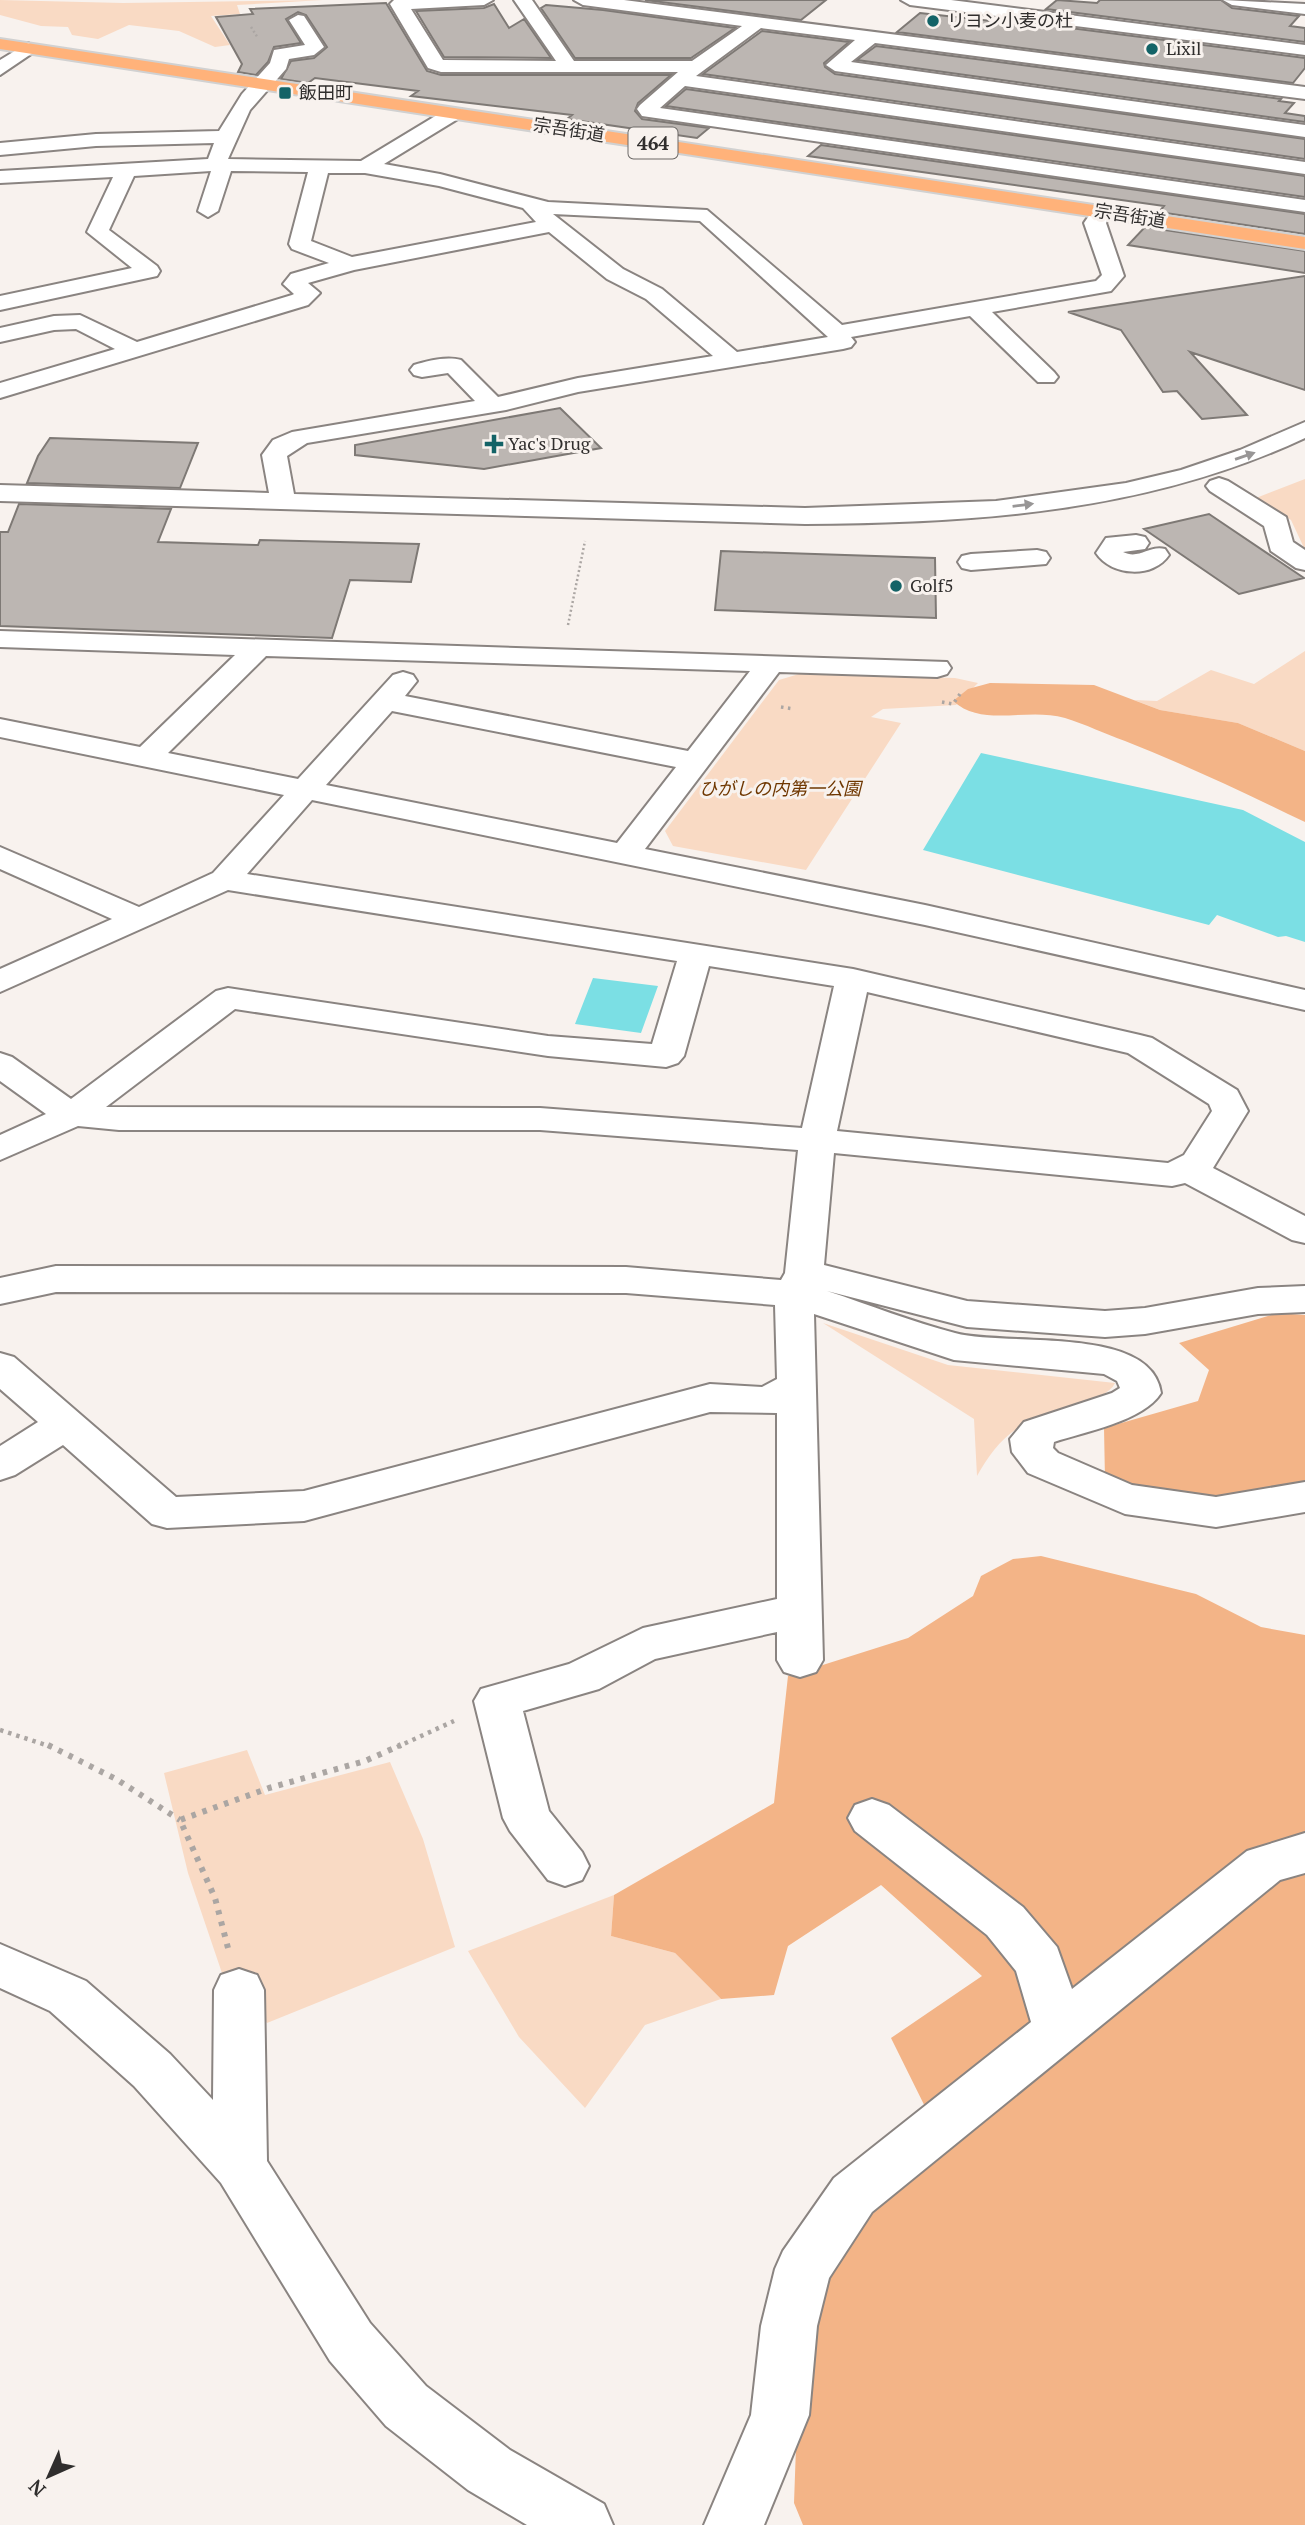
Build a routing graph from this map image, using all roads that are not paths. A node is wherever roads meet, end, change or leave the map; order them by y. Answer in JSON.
{"nodes":[{"id":1,"x":484,"y":0,"type":"edge"},
{"id":2,"x":523,"y":0,"type":"edge"},
{"id":3,"x":583,"y":0,"type":"edge"},
{"id":4,"x":910,"y":0,"type":"edge"},
{"id":5,"x":1044,"y":0,"type":"edge"},
{"id":6,"x":1231,"y":0,"type":"edge"},
{"id":7,"x":1262,"y":4,"type":"junction"},
{"id":8,"x":1305,"y":9,"type":"edge"},
{"id":9,"x":1027,"y":15,"type":"junction"},
{"id":10,"x":298,"y":20,"type":"dead end"},
{"id":11,"x":757,"y":23,"type":"junction"},
{"id":12,"x":1224,"y":35,"type":"junction"},
{"id":13,"x":871,"y":37,"type":"junction"},
{"id":14,"x":0,"y":44,"type":"edge"},
{"id":15,"x":28,"y":48,"type":"junction"},
{"id":16,"x":1305,"y":50,"type":"edge"},
{"id":17,"x":984,"y":52,"type":"junction"},
{"id":18,"x":569,"y":67,"type":"junction"},
{"id":19,"x":0,"y":69,"type":"edge"},
{"id":20,"x":689,"y":74,"type":"junction"},
{"id":21,"x":259,"y":84,"type":"junction"},
{"id":22,"x":1305,"y":93,"type":"edge"},
{"id":23,"x":1036,"y":95,"type":"junction"},
{"id":24,"x":454,"y":113,"type":"junction"},
{"id":25,"x":63,"y":124,"type":"dead end"},
{"id":26,"x":1000,"y":126,"type":"junction"},
{"id":27,"x":1305,"y":131,"type":"edge"},
{"id":28,"x":791,"y":134,"type":"junction"},
{"id":29,"x":225,"y":137,"type":"junction"},
{"id":30,"x":96,"y":140,"type":"junction"},
{"id":31,"x":4,"y":148,"type":"edge"},
{"id":32,"x":964,"y":158,"type":"junction"},
{"id":33,"x":759,"y":159,"type":"junction"},
{"id":34,"x":216,"y":165,"type":"junction"},
{"id":35,"x":320,"y":166,"type":"junction"},
{"id":36,"x":365,"y":167,"type":"junction"},
{"id":37,"x":1305,"y":168,"type":"edge"},
{"id":38,"x":127,"y":169,"type":"junction"},
{"id":39,"x":9,"y":176,"type":"edge"},
{"id":40,"x":532,"y":205,"type":"junction"},
{"id":41,"x":1305,"y":206,"type":"edge"},
{"id":42,"x":208,"y":211,"type":"dead end"},
{"id":43,"x":1102,"y":211,"type":"junction"},
{"id":44,"x":554,"y":225,"type":"junction"},
{"id":45,"x":1305,"y":243,"type":"edge"},
{"id":46,"x":350,"y":264,"type":"junction"},
{"id":47,"x":0,"y":303,"type":"edge"},
{"id":48,"x":976,"y":309,"type":"junction"},
{"id":49,"x":837,"y":333,"type":"junction"},
{"id":50,"x":0,"y":335,"type":"edge"},
{"id":51,"x":135,"y":350,"type":"junction"},
{"id":52,"x":733,"y":361,"type":"junction"},
{"id":53,"x":422,"y":370,"type":"dead end"},
{"id":54,"x":1046,"y":377,"type":"dead end"},
{"id":55,"x":0,"y":391,"type":"edge"},
{"id":56,"x":498,"y":404,"type":"junction"},
{"id":57,"x":1305,"y":429,"type":"edge"},
{"id":58,"x":1305,"y":455,"type":"edge"},
{"id":59,"x":1219,"y":486,"type":"junction"},
{"id":60,"x":0,"y":493,"type":"edge"},
{"id":61,"x":283,"y":501,"type":"junction"},
{"id":62,"x":0,"y":510,"type":"edge"},
{"id":63,"x":979,"y":528,"type":"junction"},
{"id":64,"x":1037,"y":558,"type":"dead end"},
{"id":65,"x":1305,"y":562,"type":"edge"},
{"id":66,"x":0,"y":639,"type":"edge"},
{"id":67,"x":258,"y":649,"type":"junction"},
{"id":68,"x":426,"y":654,"type":"junction"},
{"id":69,"x":770,"y":664,"type":"junction"},
{"id":70,"x":937,"y":668,"type":"dead end"},
{"id":71,"x":386,"y":701,"type":"junction"},
{"id":72,"x":0,"y":728,"type":"edge"},
{"id":73,"x":147,"y":757,"type":"junction"},
{"id":74,"x":694,"y":761,"type":"junction"},
{"id":75,"x":303,"y":789,"type":"junction"},
{"id":76,"x":624,"y":855,"type":"junction"},
{"id":77,"x":0,"y":857,"type":"edge"},
{"id":78,"x":224,"y":880,"type":"junction"},
{"id":79,"x":137,"y":918,"type":"junction"},
{"id":80,"x":695,"y":954,"type":"junction"},
{"id":81,"x":853,"y":979,"type":"junction"},
{"id":82,"x":0,"y":982,"type":"edge"},
{"id":83,"x":1305,"y":1000,"type":"edge"},
{"id":84,"x":0,"y":1064,"type":"edge"},
{"id":85,"x":73,"y":1115,"type":"junction"},
{"id":86,"x":817,"y":1140,"type":"junction"},
{"id":87,"x":0,"y":1149,"type":"edge"},
{"id":88,"x":1186,"y":1169,"type":"junction"},
{"id":89,"x":1305,"y":1231,"type":"edge"},
{"id":90,"x":799,"y":1284,"type":"junction"},
{"id":91,"x":0,"y":1292,"type":"edge"},
{"id":92,"x":1305,"y":1299,"type":"edge"},
{"id":93,"x":0,"y":1367,"type":"edge"},
{"id":94,"x":797,"y":1385,"type":"junction"},
{"id":95,"x":66,"y":1424,"type":"junction"},
{"id":96,"x":0,"y":1465,"type":"edge"},
{"id":97,"x":1305,"y":1497,"type":"edge"},
{"id":98,"x":800,"y":1611,"type":"junction"},
{"id":99,"x":800,"y":1660,"type":"dead end"},
{"id":100,"x":872,"y":1818,"type":"dead end"},
{"id":101,"x":1305,"y":1853,"type":"edge"},
{"id":102,"x":565,"y":1866,"type":"dead end"},
{"id":103,"x":0,"y":1965,"type":"edge"},
{"id":104,"x":239,"y":1990,"type":"road end"},
{"id":105,"x":1059,"y":2032,"type":"junction"},
{"id":106,"x":240,"y":2166,"type":"junction"},
{"id":107,"x":583,"y":2525,"type":"edge"},
{"id":108,"x":734,"y":2525,"type":"edge"}],
"edges":[{"from":1,"to":18,"type":"street"},
{"from":2,"to":18,"type":"street"},
{"from":3,"to":11,"type":"street"},
{"from":4,"to":9,"type":"street"},
{"from":5,"to":9,"type":"street"},
{"from":6,"to":7,"type":"street"},
{"from":7,"to":8,"type":"street"},
{"from":7,"to":12,"type":"street"},
{"from":9,"to":12,"type":"street"},
{"from":9,"to":17,"type":"street"},
{"from":10,"to":21,"type":"street"},
{"from":11,"to":13,"type":"street"},
{"from":11,"to":20,"type":"street"},
{"from":12,"to":16,"type":"street"},
{"from":13,"to":17,"type":"street"},
{"from":13,"to":23,"type":"street"},
{"from":14,"to":15,"type":"highway","name":"宗吾街道","number":"464"},
{"from":15,"to":19,"type":"street"},
{"from":15,"to":21,"type":"highway","name":"宗吾街道","number":"464"},
{"from":17,"to":22,"type":"street"},
{"from":18,"to":20,"type":"street"},
{"from":20,"to":26,"type":"street"},
{"from":20,"to":28,"type":"street"},
{"from":21,"to":24,"type":"highway","name":"宗吾街道","number":"464"},
{"from":21,"to":29,"type":"street"},
{"from":23,"to":26,"type":"street"},
{"from":23,"to":27,"type":"street"},
{"from":24,"to":33,"type":"highway","name":"宗吾街道","number":"464"},
{"from":24,"to":36,"type":"street"},
{"from":25,"to":30,"type":"street"},
{"from":26,"to":32,"type":"street"},
{"from":26,"to":37,"type":"street"},
{"from":28,"to":32,"type":"street"},
{"from":28,"to":33,"type":"street"},
{"from":29,"to":30,"type":"street"},
{"from":29,"to":34,"type":"street"},
{"from":30,"to":31,"type":"street"},
{"from":31,"to":39,"type":"street"},
{"from":32,"to":41,"type":"street"},
{"from":33,"to":43,"type":"highway","name":"宗吾街道","number":"464"},
{"from":34,"to":35,"type":"street"},
{"from":34,"to":38,"type":"street"},
{"from":34,"to":42,"type":"street"},
{"from":35,"to":36,"type":"street"},
{"from":35,"to":46,"type":"street"},
{"from":36,"to":40,"type":"street"},
{"from":38,"to":39,"type":"street"},
{"from":38,"to":47,"type":"street"},
{"from":40,"to":44,"type":"street"},
{"from":40,"to":49,"type":"street"},
{"from":43,"to":45,"type":"highway","name":"宗吾街道","number":"464"},
{"from":43,"to":48,"type":"street"},
{"from":44,"to":46,"type":"street"},
{"from":44,"to":52,"type":"street"},
{"from":46,"to":51,"type":"street"},
{"from":48,"to":49,"type":"street"},
{"from":48,"to":54,"type":"street"},
{"from":49,"to":52,"type":"street"},
{"from":50,"to":51,"type":"street"},
{"from":51,"to":55,"type":"street"},
{"from":52,"to":56,"type":"street"},
{"from":53,"to":56,"type":"street"},
{"from":56,"to":61,"type":"street"},
{"from":61,"to":57,"type":"street","one_way":true},
{"from":58,"to":59,"type":"street"},
{"from":59,"to":63,"type":"street"},
{"from":59,"to":65,"type":"street"},
{"from":60,"to":61,"type":"street"},
{"from":62,"to":63,"type":"street"},
{"from":63,"to":64,"type":"street"},
{"from":66,"to":67,"type":"street"},
{"from":67,"to":68,"type":"street"},
{"from":67,"to":73,"type":"street"},
{"from":68,"to":69,"type":"street"},
{"from":68,"to":71,"type":"street"},
{"from":69,"to":70,"type":"street"},
{"from":69,"to":74,"type":"street"},
{"from":71,"to":74,"type":"street"},
{"from":71,"to":75,"type":"street"},
{"from":72,"to":73,"type":"street"},
{"from":73,"to":75,"type":"street"},
{"from":74,"to":76,"type":"street"},
{"from":75,"to":76,"type":"street"},
{"from":75,"to":78,"type":"street"},
{"from":76,"to":83,"type":"street"},
{"from":77,"to":79,"type":"street"},
{"from":78,"to":79,"type":"street"},
{"from":78,"to":80,"type":"street"},
{"from":79,"to":82,"type":"street"},
{"from":80,"to":81,"type":"street"},
{"from":80,"to":85,"type":"street"},
{"from":81,"to":86,"type":"street"},
{"from":81,"to":88,"type":"street"},
{"from":84,"to":85,"type":"street"},
{"from":85,"to":86,"type":"street"},
{"from":85,"to":87,"type":"street"},
{"from":86,"to":88,"type":"street"},
{"from":86,"to":90,"type":"street"},
{"from":88,"to":89,"type":"street"},
{"from":90,"to":91,"type":"street"},
{"from":90,"to":92,"type":"street"},
{"from":90,"to":94,"type":"street"},
{"from":90,"to":97,"type":"street"},
{"from":93,"to":95,"type":"street"},
{"from":94,"to":95,"type":"street"},
{"from":94,"to":98,"type":"street"},
{"from":95,"to":96,"type":"street"},
{"from":98,"to":99,"type":"street"},
{"from":98,"to":102,"type":"street"},
{"from":100,"to":105,"type":"street"},
{"from":101,"to":105,"type":"street"},
{"from":103,"to":106,"type":"street"},
{"from":104,"to":106,"type":"street"},
{"from":105,"to":108,"type":"street"},
{"from":106,"to":107,"type":"street"}]}
